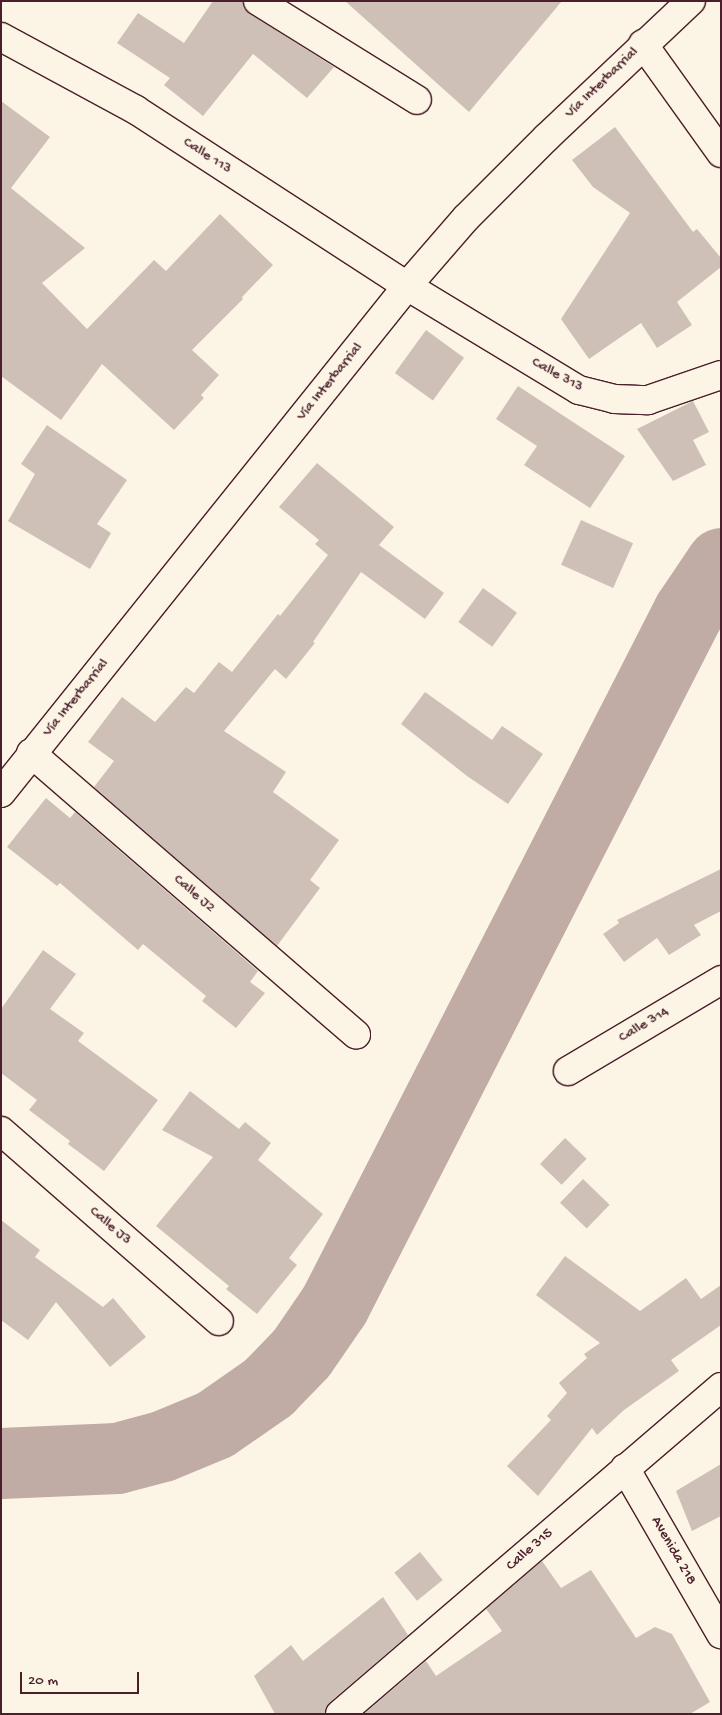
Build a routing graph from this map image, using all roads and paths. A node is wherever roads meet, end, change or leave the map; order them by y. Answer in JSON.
{"nodes":[{"id":1,"x":258,"y":1,"type":"edge"},
{"id":2,"x":691,"y":1,"type":"edge"},
{"id":3,"x":1,"y":36,"type":"edge"},
{"id":4,"x":643,"y":44,"type":"junction"},
{"id":5,"x":417,"y":100,"type":"dead end"},
{"id":6,"x":721,"y":154,"type":"edge"},
{"id":7,"x":408,"y":286,"type":"junction"},
{"id":8,"x":721,"y":375,"type":"edge"},
{"id":9,"x":31,"y":753,"type":"junction"},
{"id":10,"x":1,"y":793,"type":"edge"},
{"id":11,"x":721,"y":980,"type":"edge"},
{"id":12,"x":356,"y":1035,"type":"dead end"},
{"id":13,"x":568,"y":1071,"type":"dead end"},
{"id":14,"x":1,"y":1131,"type":"edge"},
{"id":15,"x":219,"y":1321,"type":"dead end"},
{"id":16,"x":721,"y":1387,"type":"edge"},
{"id":17,"x":625,"y":1468,"type":"junction"},
{"id":18,"x":721,"y":1634,"type":"edge"},
{"id":19,"x":340,"y":1714,"type":"edge"}],
"edges":[{"from":1,"to":5,"type":"street"},
{"from":2,"to":4,"type":"street","name":"Vía Interbarrial"},
{"from":3,"to":7,"type":"street","name":"Calle 113"},
{"from":4,"to":6,"type":"street"},
{"from":4,"to":7,"type":"street","name":"Vía Interbarrial"},
{"from":7,"to":8,"type":"street","name":"Calle 313"},
{"from":7,"to":9,"type":"street","name":"Vía Interbarrial"},
{"from":9,"to":10,"type":"street","name":"Vía Interbarrial"},
{"from":9,"to":12,"type":"street","name":"Calle J2"},
{"from":11,"to":13,"type":"street","name":"Calle 314"},
{"from":14,"to":15,"type":"street","name":"Calle J3"},
{"from":16,"to":17,"type":"street","name":"Calle 315"},
{"from":17,"to":18,"type":"street","name":"Avenida 218"},
{"from":17,"to":19,"type":"street","name":"Calle 315"}]}
